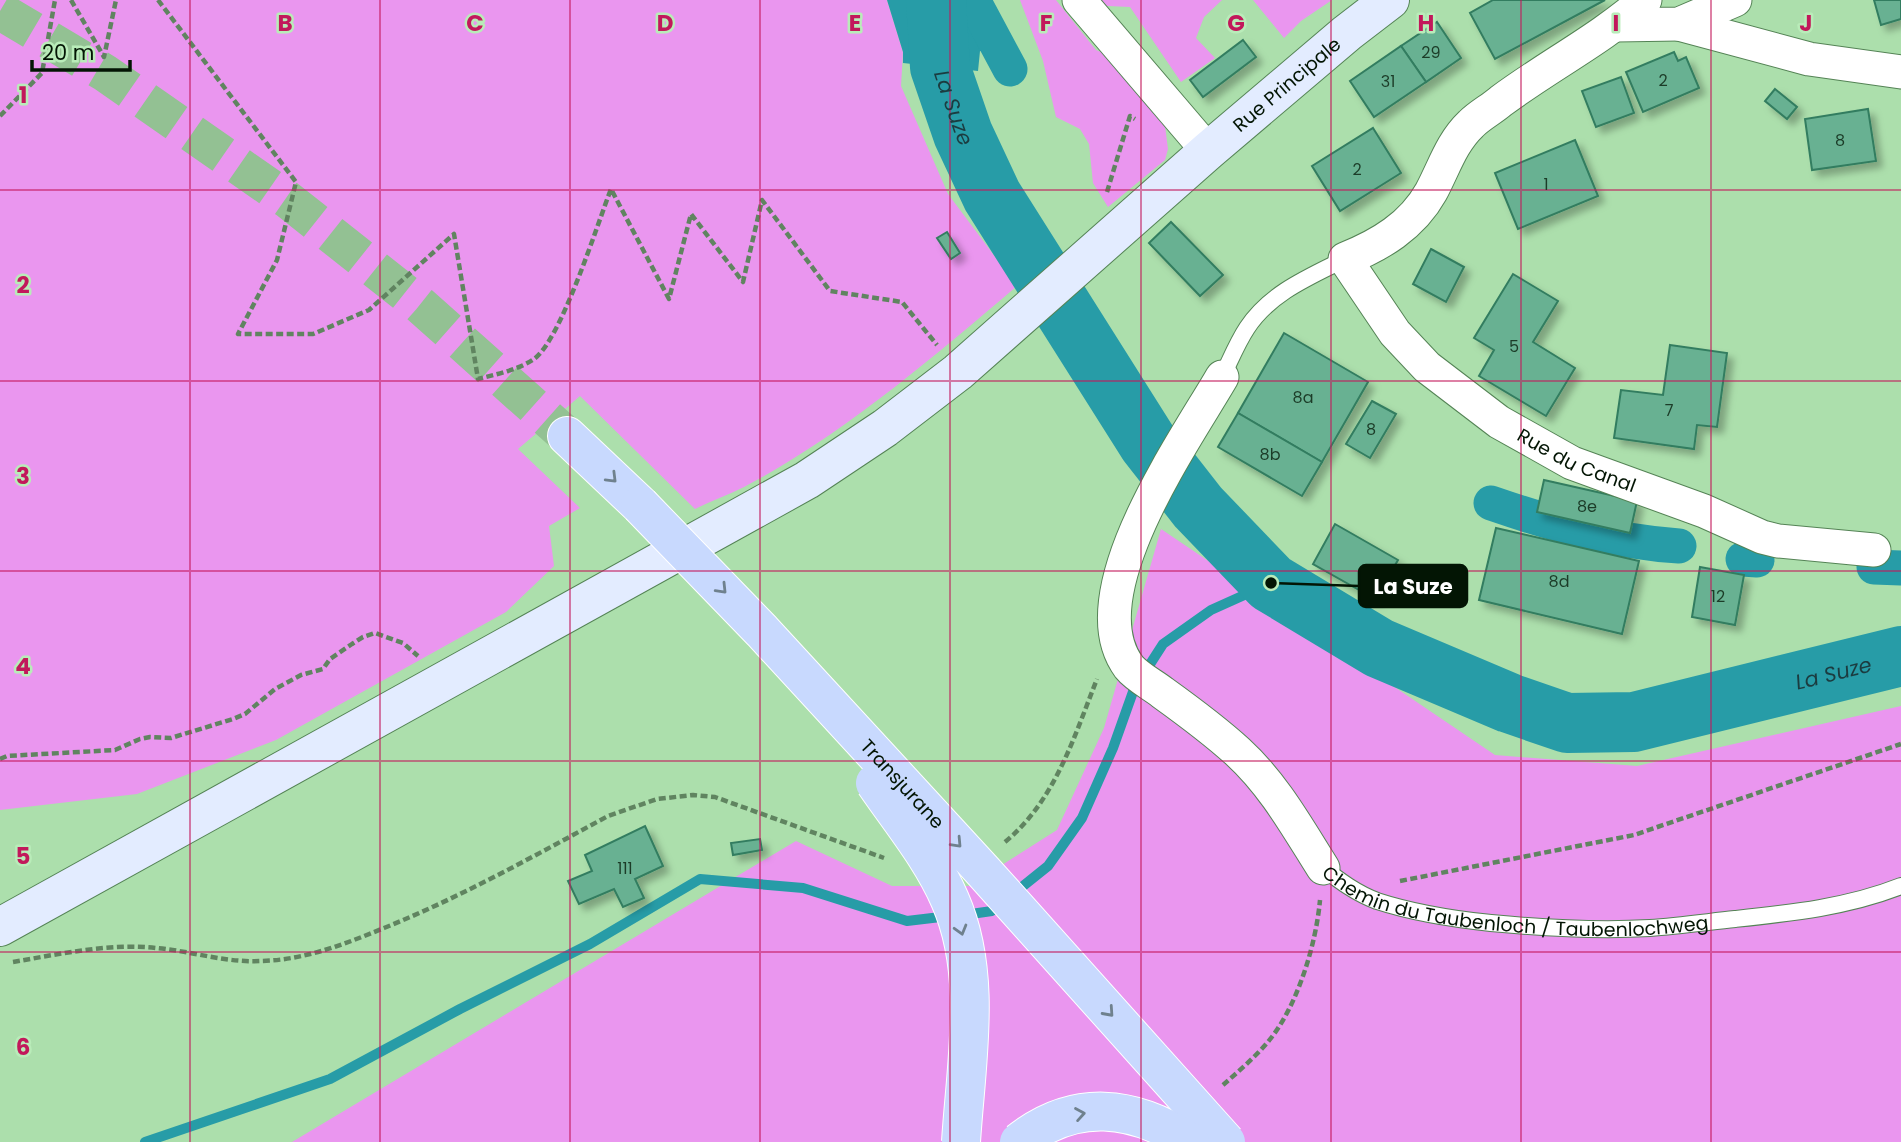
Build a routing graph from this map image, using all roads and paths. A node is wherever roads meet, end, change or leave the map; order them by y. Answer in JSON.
{"nodes":[{"id":1,"x":55,"y":0,"type":"edge"},
{"id":2,"x":71,"y":0,"type":"edge"},
{"id":3,"x":116,"y":0,"type":"edge"},
{"id":4,"x":158,"y":0,"type":"edge"},
{"id":5,"x":1079,"y":0,"type":"edge"},
{"id":6,"x":1390,"y":0,"type":"edge"},
{"id":7,"x":1645,"y":0,"type":"edge"},
{"id":8,"x":1735,"y":0,"type":"edge"},
{"id":9,"x":1616,"y":24,"type":"junction"},
{"id":10,"x":1679,"y":24,"type":"junction"},
{"id":11,"x":1901,"y":72,"type":"edge"},
{"id":12,"x":0,"y":116,"type":"edge"},
{"id":13,"x":1140,"y":121,"type":"dead end"},
{"id":14,"x":1197,"y":162,"type":"junction"},
{"id":15,"x":1106,"y":196,"type":"dead end"},
{"id":16,"x":1345,"y":259,"type":"junction"},
{"id":17,"x":951,"y":358,"type":"junction"},
{"id":18,"x":1222,"y":377,"type":"joint"},
{"id":19,"x":576,"y":443,"type":"tunnel mouth"},
{"id":20,"x":1874,"y":550,"type":"dead end"},
{"id":21,"x":1115,"y":635,"type":"junction"},
{"id":22,"x":422,"y":658,"type":"dead end"},
{"id":23,"x":794,"y":667,"type":"junction"},
{"id":24,"x":1901,"y":744,"type":"edge"},
{"id":25,"x":0,"y":759,"type":"edge"},
{"id":26,"x":1002,"y":844,"type":"dead end"},
{"id":27,"x":890,"y":860,"type":"dead end"},
{"id":28,"x":1323,"y":868,"type":"junction"},
{"id":29,"x":1901,"y":886,"type":"edge"},
{"id":30,"x":1352,"y":890,"type":"junction"},
{"id":31,"x":0,"y":927,"type":"edge"},
{"id":32,"x":11,"y":962,"type":"dead end"},
{"id":33,"x":1216,"y":1090,"type":"dead end"},
{"id":34,"x":961,"y":1142,"type":"edge"},
{"id":35,"x":1019,"y":1142,"type":"edge"},
{"id":36,"x":1190,"y":1142,"type":"edge"},
{"id":37,"x":1226,"y":1142,"type":"edge"}],
"edges":[{"from":1,"to":12,"type":"path"},
{"from":2,"to":3,"type":"path"},
{"from":4,"to":17,"type":"path"},
{"from":5,"to":14,"type":"street"},
{"from":6,"to":14,"type":"main road","name":"Rue Principale"},
{"from":7,"to":9,"type":"street"},
{"from":8,"to":10,"type":"street"},
{"from":9,"to":10,"type":"street"},
{"from":9,"to":16,"type":"street"},
{"from":10,"to":11,"type":"street"},
{"from":13,"to":15,"type":"path"},
{"from":14,"to":17,"type":"main road","name":"Rue Principale"},
{"from":16,"to":18,"type":"lane"},
{"from":16,"to":20,"type":"street","name":"Rue du Canal"},
{"from":17,"to":31,"type":"main road","name":"Rue Principale"},
{"from":18,"to":21,"type":"street"},
{"from":19,"to":23,"type":"main road","name":"Transjurane","one_way":true,"bridge":true},
{"from":21,"to":26,"type":"path"},
{"from":21,"to":28,"type":"street","name":"Chemin du Taubenloch / Taubenlochweg"},
{"from":22,"to":25,"type":"path"},
{"from":23,"to":34,"type":"main road","one_way":true,"bridge":true},
{"from":23,"to":37,"type":"main road","name":"Transjurane","one_way":true,"bridge":true},
{"from":24,"to":30,"type":"path"},
{"from":27,"to":32,"type":"path"},
{"from":28,"to":30,"type":"lane","name":"Chemin du Taubenloch / Taubenlochweg"},
{"from":28,"to":33,"type":"path"},
{"from":29,"to":30,"type":"lane","name":"Chemin du Taubenloch / Taubenlochweg"},
{"from":35,"to":36,"type":"main road","one_way":true,"bridge":true}]}
